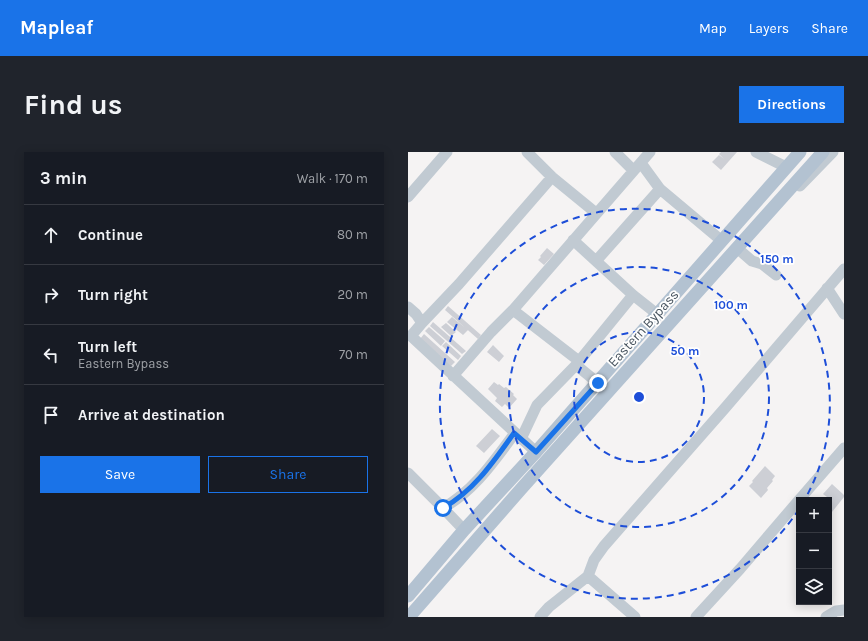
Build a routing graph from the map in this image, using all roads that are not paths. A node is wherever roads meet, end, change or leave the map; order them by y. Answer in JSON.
{"nodes":[{"id":1,"x":448,"y":152,"type":"edge"},
{"id":2,"x":527,"y":152,"type":"edge"},
{"id":3,"x":615,"y":152,"type":"edge"},
{"id":4,"x":650,"y":152,"type":"edge"},
{"id":5,"x":756,"y":152,"type":"edge"},
{"id":6,"x":800,"y":152,"type":"edge"},
{"id":7,"x":823,"y":152,"type":"edge"},
{"id":8,"x":833,"y":152,"type":"edge"},
{"id":9,"x":637,"y":167,"type":"junction"},
{"id":10,"x":786,"y":167,"type":"junction"},
{"id":11,"x":552,"y":177,"type":"junction"},
{"id":12,"x":660,"y":189,"type":"junction"},
{"id":13,"x":786,"y":192,"type":"junction"},
{"id":14,"x":408,"y":197,"type":"edge"},
{"id":15,"x":596,"y":213,"type":"junction"},
{"id":16,"x":573,"y":240,"type":"junction"},
{"id":17,"x":722,"y":241,"type":"junction"},
{"id":18,"x":737,"y":248,"type":"junction"},
{"id":19,"x":596,"y":261,"type":"junction"},
{"id":20,"x":844,"y":269,"type":"edge"},
{"id":21,"x":776,"y":275,"type":"dead end"},
{"id":22,"x":827,"y":288,"type":"junction"},
{"id":23,"x":633,"y":295,"type":"junction"},
{"id":24,"x":408,"y":307,"type":"edge"},
{"id":25,"x":513,"y":310,"type":"junction"},
{"id":26,"x":657,"y":314,"type":"junction"},
{"id":27,"x":844,"y":314,"type":"edge"},
{"id":28,"x":422,"y":323,"type":"junction"},
{"id":29,"x":578,"y":363,"type":"junction"},
{"id":30,"x":453,"y":376,"type":"junction"},
{"id":31,"x":598,"y":383,"type":"junction"},
{"id":32,"x":518,"y":436,"type":"junction"},
{"id":33,"x":844,"y":448,"type":"edge"},
{"id":34,"x":536,"y":452,"type":"junction"},
{"id":35,"x":408,"y":473,"type":"edge"},
{"id":36,"x":802,"y":497,"type":"edge"},
{"id":37,"x":796,"y":504,"type":"edge"},
{"id":38,"x":443,"y":508,"type":"junction"},
{"id":39,"x":464,"y":530,"type":"junction"},
{"id":40,"x":588,"y":576,"type":"junction"},
{"id":41,"x":408,"y":596,"type":"edge"},
{"id":42,"x":844,"y":610,"type":"edge"},
{"id":43,"x":409,"y":617,"type":"edge"},
{"id":44,"x":540,"y":617,"type":"edge"},
{"id":45,"x":635,"y":617,"type":"edge"},
{"id":46,"x":696,"y":617,"type":"edge"},
{"id":47,"x":826,"y":617,"type":"edge"}],
"edges":[{"from":1,"to":14,"type":"street"},
{"from":2,"to":11,"type":"street"},
{"from":3,"to":9,"type":"street"},
{"from":4,"to":9,"type":"street"},
{"from":5,"to":10,"type":"street"},
{"from":6,"to":10,"type":"main road","name":"Eastern Bypass"},
{"from":7,"to":13,"type":"main road","name":"Eastern Bypass"},
{"from":8,"to":13,"type":"street"},
{"from":9,"to":12,"type":"street"},
{"from":9,"to":15,"type":"street"},
{"from":10,"to":17,"type":"main road","name":"Eastern Bypass"},
{"from":11,"to":15,"type":"street"},
{"from":11,"to":28,"type":"street"},
{"from":12,"to":17,"type":"street"},
{"from":12,"to":19,"type":"street"},
{"from":13,"to":18,"type":"main road","name":"Eastern Bypass"},
{"from":15,"to":16,"type":"street"},
{"from":16,"to":19,"type":"street"},
{"from":16,"to":25,"type":"street"},
{"from":17,"to":26,"type":"main road","name":"Eastern Bypass"},
{"from":18,"to":21,"type":"street"},
{"from":18,"to":43,"type":"main road","name":"Eastern Bypass"},
{"from":19,"to":23,"type":"street"},
{"from":20,"to":22,"type":"street"},
{"from":22,"to":27,"type":"street"},
{"from":22,"to":40,"type":"street"},
{"from":23,"to":26,"type":"street"},
{"from":23,"to":29,"type":"street"},
{"from":24,"to":28,"type":"street"},
{"from":25,"to":29,"type":"street"},
{"from":25,"to":30,"type":"street"},
{"from":26,"to":31,"type":"main road","name":"Eastern Bypass"},
{"from":28,"to":30,"type":"street"},
{"from":29,"to":31,"type":"street"},
{"from":29,"to":32,"type":"street"},
{"from":30,"to":32,"type":"street"},
{"from":31,"to":34,"type":"main road","name":"Eastern Bypass"},
{"from":32,"to":34,"type":"street"},
{"from":32,"to":38,"type":"street"},
{"from":33,"to":36,"type":"street"},
{"from":34,"to":39,"type":"main road","name":"Eastern Bypass"},
{"from":35,"to":38,"type":"street"},
{"from":37,"to":46,"type":"street"},
{"from":38,"to":39,"type":"street"},
{"from":39,"to":41,"type":"main road","name":"Eastern Bypass"},
{"from":40,"to":44,"type":"street"},
{"from":40,"to":45,"type":"street"},
{"from":42,"to":47,"type":"street"}]}
